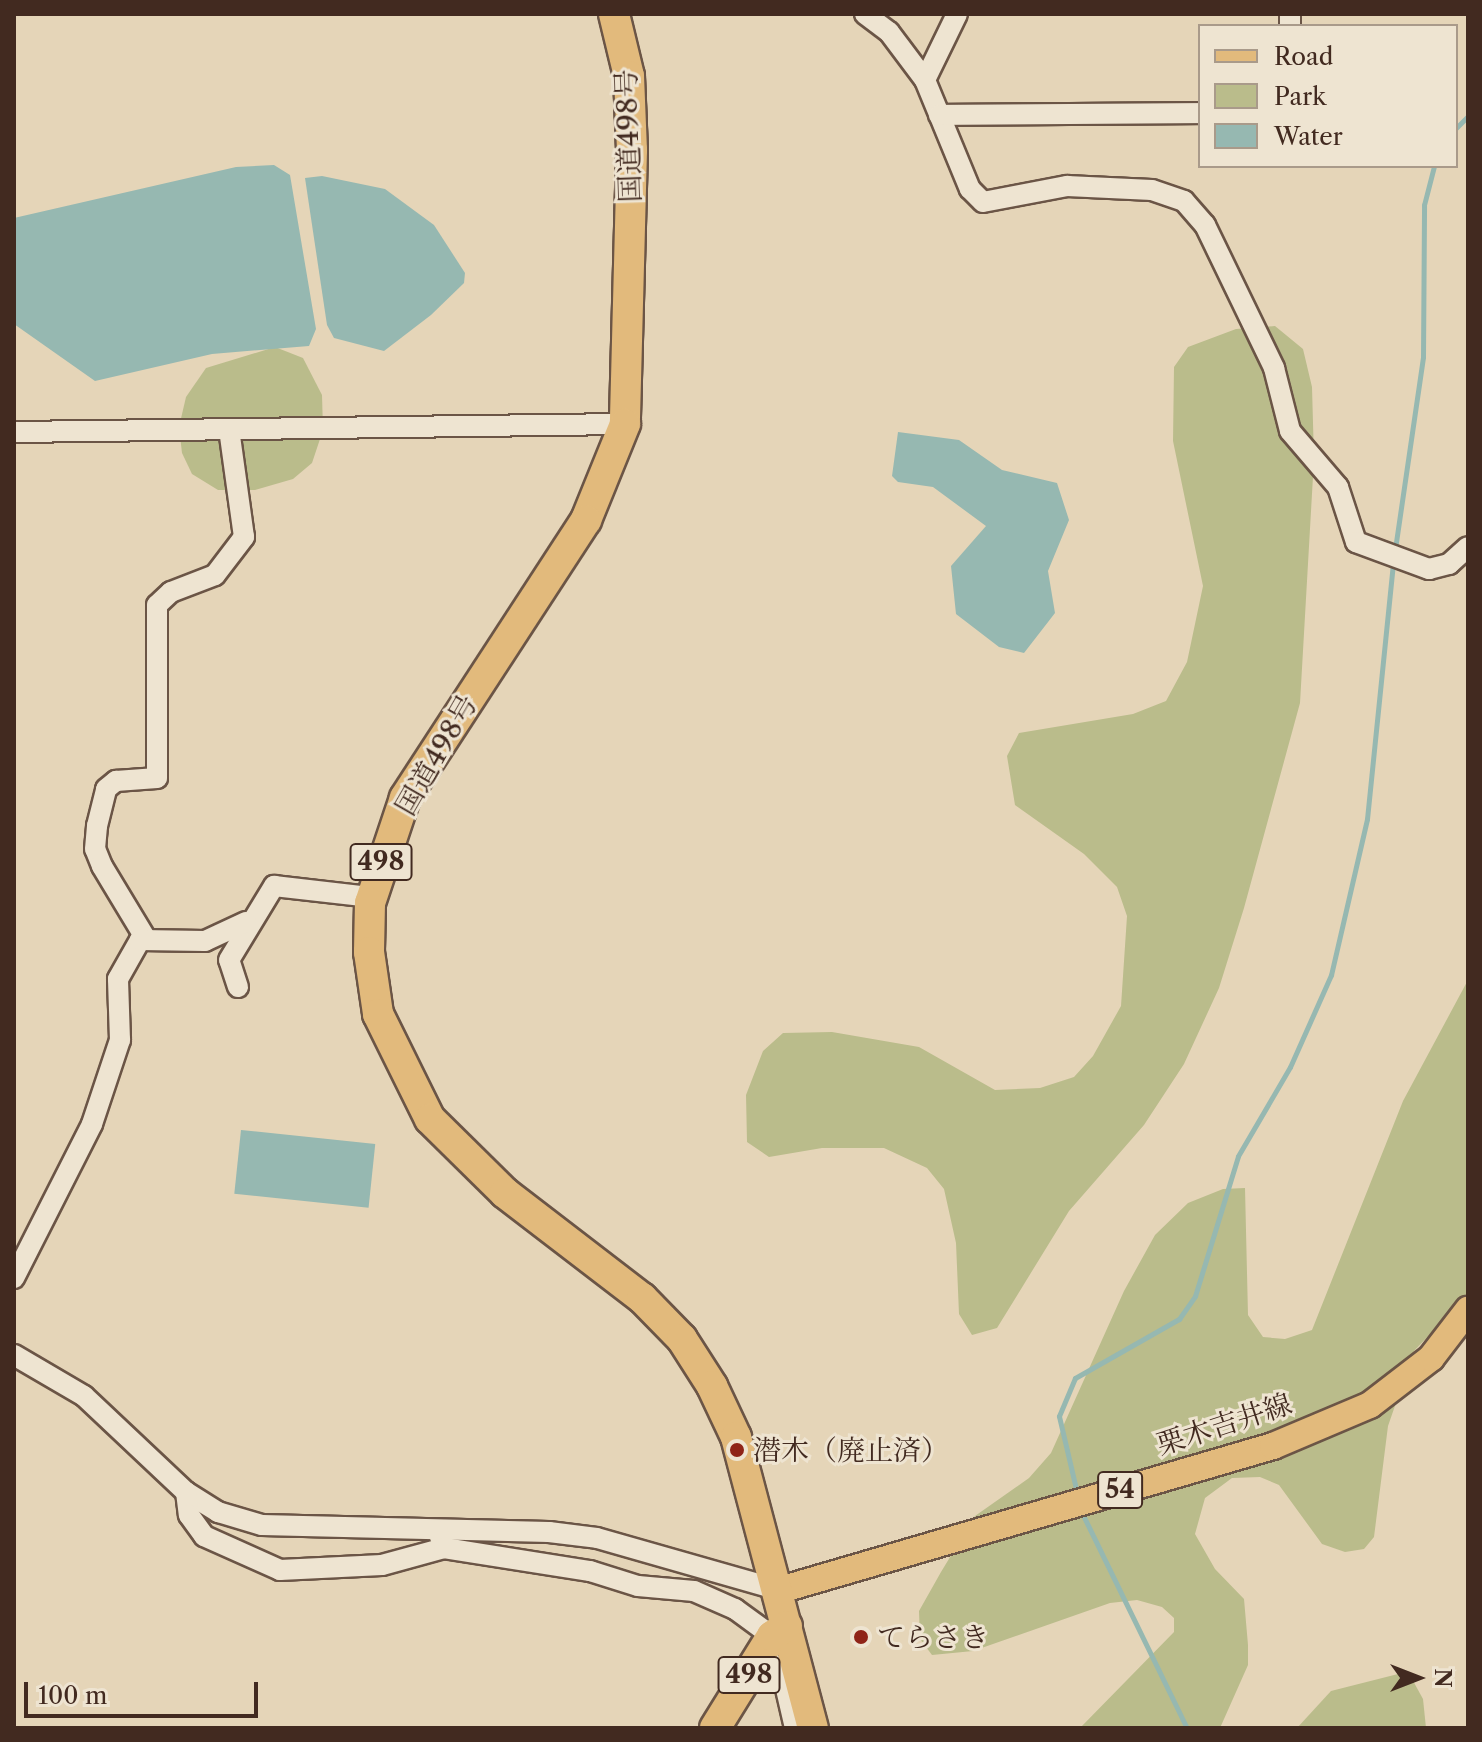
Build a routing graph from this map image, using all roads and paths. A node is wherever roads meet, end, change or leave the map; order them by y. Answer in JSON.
{"nodes":[{"id":1,"x":614,"y":14,"type":"edge"},
{"id":2,"x":865,"y":14,"type":"edge"},
{"id":3,"x":957,"y":14,"type":"edge"},
{"id":4,"x":925,"y":80,"type":"junction"},
{"id":5,"x":1198,"y":113,"type":"edge"},
{"id":6,"x":939,"y":115,"type":"junction"},
{"id":7,"x":625,"y":424,"type":"junction"},
{"id":8,"x":229,"y":429,"type":"junction"},
{"id":9,"x":14,"y":432,"type":"edge"},
{"id":10,"x":1468,"y":547,"type":"edge"},
{"id":11,"x":371,"y":897,"type":"junction"},
{"id":12,"x":246,"y":922,"type":"junction"},
{"id":13,"x":146,"y":939,"type":"junction"},
{"id":14,"x":238,"y":987,"type":"dead end"},
{"id":15,"x":14,"y":1278,"type":"edge"},
{"id":16,"x":1468,"y":1310,"type":"edge"},
{"id":17,"x":14,"y":1355,"type":"edge"},
{"id":18,"x":186,"y":1492,"type":"junction"},
{"id":19,"x":441,"y":1539,"type":"junction"},
{"id":20,"x":780,"y":1590,"type":"junction"},
{"id":21,"x":774,"y":1639,"type":"junction"},
{"id":22,"x":715,"y":1728,"type":"edge"},
{"id":23,"x":795,"y":1728,"type":"edge"},
{"id":24,"x":813,"y":1728,"type":"edge"}],
"edges":[{"from":1,"to":7,"type":"highway","name":"国道498号","number":"498"},
{"from":2,"to":4,"type":"street"},
{"from":3,"to":4,"type":"street"},
{"from":4,"to":6,"type":"street"},
{"from":5,"to":6,"type":"street"},
{"from":6,"to":10,"type":"street"},
{"from":7,"to":8,"type":"street"},
{"from":7,"to":11,"type":"highway","name":"国道498号","number":"498"},
{"from":8,"to":9,"type":"street"},
{"from":8,"to":13,"type":"street"},
{"from":11,"to":12,"type":"street"},
{"from":11,"to":20,"type":"highway","name":"国道498号","number":"498"},
{"from":12,"to":13,"type":"street"},
{"from":12,"to":14,"type":"street"},
{"from":13,"to":15,"type":"street"},
{"from":16,"to":20,"type":"main road","name":"栗木吉井線","number":"54"},
{"from":17,"to":18,"type":"street"},
{"from":18,"to":19,"type":"street"},
{"from":18,"to":19,"type":"street"},
{"from":19,"to":20,"type":"street"},
{"from":19,"to":21,"type":"street"},
{"from":20,"to":21,"type":"highway","name":"国道498号","number":"498"},
{"from":21,"to":22,"type":"highway","number":"498"},
{"from":21,"to":23,"type":"street"},
{"from":21,"to":24,"type":"highway","name":"国道498号","number":"498"}]}
